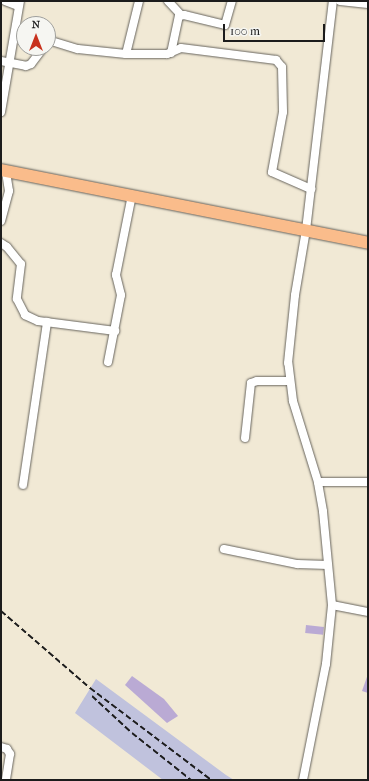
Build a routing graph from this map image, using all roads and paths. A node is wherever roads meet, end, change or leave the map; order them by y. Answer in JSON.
{"nodes":[{"id":1,"x":5,"y":1,"type":"edge"},
{"id":2,"x":139,"y":1,"type":"edge"},
{"id":3,"x":168,"y":1,"type":"edge"},
{"id":4,"x":232,"y":1,"type":"edge"},
{"id":5,"x":333,"y":1,"type":"edge"},
{"id":6,"x":340,"y":1,"type":"edge"},
{"id":7,"x":19,"y":3,"type":"edge"},
{"id":8,"x":368,"y":4,"type":"edge"},
{"id":9,"x":181,"y":15,"type":"junction"},
{"id":10,"x":56,"y":42,"type":"edge"},
{"id":11,"x":171,"y":53,"type":"junction"},
{"id":12,"x":126,"y":54,"type":"junction"},
{"id":13,"x":38,"y":56,"type":"edge"},
{"id":14,"x":5,"y":62,"type":"edge"},
{"id":15,"x":1,"y":112,"type":"edge"},
{"id":16,"x":4,"y":171,"type":"edge"},
{"id":17,"x":311,"y":189,"type":"junction"},
{"id":18,"x":132,"y":195,"type":"junction"},
{"id":19,"x":1,"y":221,"type":"edge"},
{"id":20,"x":306,"y":230,"type":"junction"},
{"id":21,"x":1,"y":243,"type":"edge"},
{"id":22,"x":368,"y":243,"type":"edge"},
{"id":23,"x":47,"y":322,"type":"junction"},
{"id":24,"x":115,"y":331,"type":"junction"},
{"id":25,"x":108,"y":362,"type":"dead end"},
{"id":26,"x":289,"y":381,"type":"junction"},
{"id":27,"x":245,"y":438,"type":"dead end"},
{"id":28,"x":318,"y":482,"type":"junction"},
{"id":29,"x":368,"y":482,"type":"edge"},
{"id":30,"x":23,"y":485,"type":"dead end"},
{"id":31,"x":224,"y":549,"type":"dead end"},
{"id":32,"x":328,"y":565,"type":"junction"},
{"id":33,"x":332,"y":605,"type":"junction"},
{"id":34,"x":368,"y":612,"type":"edge"},
{"id":35,"x":320,"y":695,"type":"junction"},
{"id":36,"x":1,"y":747,"type":"edge"},
{"id":37,"x":6,"y":780,"type":"edge"},
{"id":38,"x":304,"y":780,"type":"edge"},
{"id":39,"x":307,"y":780,"type":"edge"}],
"edges":[{"from":1,"to":7,"type":"street"},
{"from":2,"to":12,"type":"street"},
{"from":3,"to":9,"type":"street"},
{"from":4,"to":9,"type":"street"},
{"from":5,"to":17,"type":"street"},
{"from":6,"to":8,"type":"street"},
{"from":7,"to":14,"type":"street"},
{"from":9,"to":11,"type":"street"},
{"from":10,"to":12,"type":"street"},
{"from":11,"to":12,"type":"street"},
{"from":11,"to":17,"type":"street"},
{"from":13,"to":14,"type":"street"},
{"from":14,"to":15,"type":"street"},
{"from":16,"to":18,"type":"main road"},
{"from":16,"to":19,"type":"street"},
{"from":17,"to":20,"type":"street"},
{"from":18,"to":20,"type":"main road"},
{"from":18,"to":24,"type":"street"},
{"from":20,"to":22,"type":"main road"},
{"from":20,"to":26,"type":"street"},
{"from":21,"to":23,"type":"street"},
{"from":23,"to":24,"type":"street"},
{"from":23,"to":30,"type":"street"},
{"from":24,"to":25,"type":"street"},
{"from":26,"to":27,"type":"street"},
{"from":26,"to":28,"type":"street"},
{"from":28,"to":29,"type":"street"},
{"from":28,"to":32,"type":"street"},
{"from":31,"to":32,"type":"street"},
{"from":32,"to":33,"type":"street"},
{"from":33,"to":34,"type":"street"},
{"from":33,"to":35,"type":"street"},
{"from":35,"to":38,"type":"street"},
{"from":35,"to":39,"type":"street"},
{"from":36,"to":37,"type":"street"}]}
